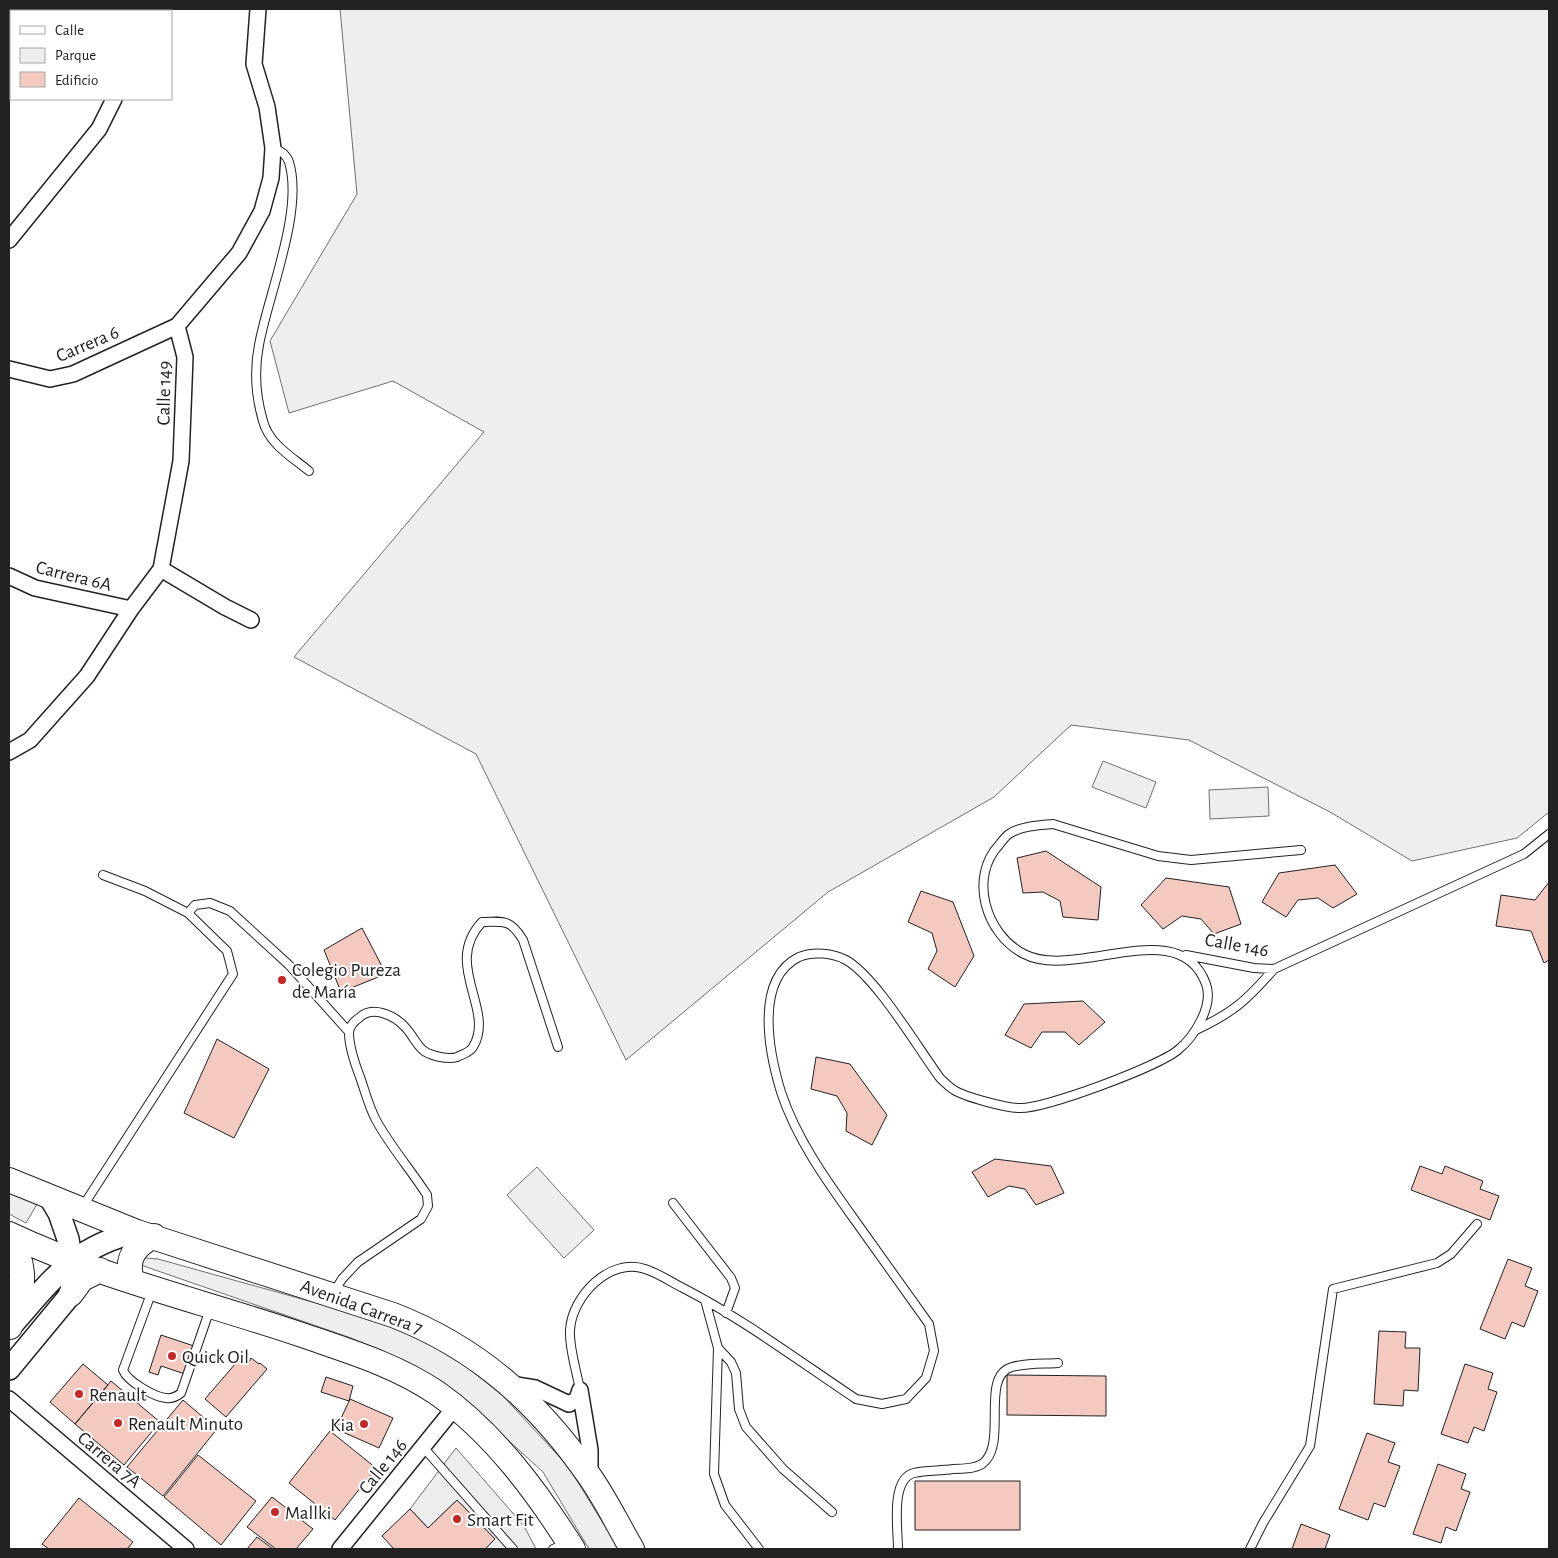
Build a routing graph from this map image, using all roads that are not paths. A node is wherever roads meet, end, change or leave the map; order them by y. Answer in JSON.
{"nodes":[{"id":1,"x":258,"y":9,"type":"edge"},
{"id":2,"x":114,"y":100,"type":"edge"},
{"id":3,"x":273,"y":148,"type":"junction"},
{"id":4,"x":9,"y":240,"type":"edge"},
{"id":5,"x":177,"y":326,"type":"junction"},
{"id":6,"x":9,"y":368,"type":"edge"},
{"id":7,"x":309,"y":471,"type":"dead end"},
{"id":8,"x":161,"y":569,"type":"junction"},
{"id":9,"x":9,"y":576,"type":"edge"},
{"id":10,"x":131,"y":610,"type":"junction"},
{"id":11,"x":251,"y":620,"type":"dead end"},
{"id":12,"x":9,"y":752,"type":"edge"},
{"id":13,"x":1549,"y":834,"type":"edge"},
{"id":14,"x":1301,"y":850,"type":"dead end"},
{"id":15,"x":103,"y":875,"type":"dead end"},
{"id":16,"x":188,"y":913,"type":"junction"},
{"id":17,"x":1186,"y":955,"type":"junction"},
{"id":18,"x":1274,"y":969,"type":"junction"},
{"id":19,"x":1196,"y":1030,"type":"junction"},
{"id":20,"x":349,"y":1032,"type":"junction"},
{"id":21,"x":558,"y":1047,"type":"dead end"},
{"id":22,"x":9,"y":1180,"type":"edge"},
{"id":23,"x":50,"y":1198,"type":"junction"},
{"id":24,"x":673,"y":1203,"type":"dead end"},
{"id":25,"x":81,"y":1210,"type":"junction"},
{"id":26,"x":1477,"y":1224,"type":"dead end"},
{"id":27,"x":9,"y":1234,"type":"edge"},
{"id":28,"x":146,"y":1234,"type":"junction"},
{"id":29,"x":9,"y":1240,"type":"edge"},
{"id":30,"x":72,"y":1260,"type":"junction"},
{"id":31,"x":100,"y":1270,"type":"junction"},
{"id":32,"x":143,"y":1283,"type":"junction"},
{"id":33,"x":71,"y":1294,"type":"junction"},
{"id":34,"x":333,"y":1294,"type":"junction"},
{"id":35,"x":705,"y":1300,"type":"junction"},
{"id":36,"x":211,"y":1305,"type":"junction"},
{"id":37,"x":726,"y":1313,"type":"junction"},
{"id":38,"x":9,"y":1328,"type":"edge"},
{"id":39,"x":718,"y":1348,"type":"junction"},
{"id":40,"x":1058,"y":1363,"type":"dead end"},
{"id":41,"x":9,"y":1368,"type":"edge"},
{"id":42,"x":510,"y":1384,"type":"junction"},
{"id":43,"x":580,"y":1390,"type":"junction"},
{"id":44,"x":9,"y":1399,"type":"edge"},
{"id":45,"x":455,"y":1407,"type":"junction"},
{"id":46,"x":423,"y":1447,"type":"junction"},
{"id":47,"x":590,"y":1478,"type":"junction"},
{"id":48,"x":832,"y":1512,"type":"dead end"},
{"id":49,"x":565,"y":1547,"type":"edge"},
{"id":50,"x":186,"y":1549,"type":"edge"},
{"id":51,"x":340,"y":1549,"type":"edge"},
{"id":52,"x":513,"y":1549,"type":"edge"},
{"id":53,"x":632,"y":1549,"type":"edge"},
{"id":54,"x":759,"y":1549,"type":"edge"},
{"id":55,"x":898,"y":1549,"type":"edge"},
{"id":56,"x":1250,"y":1549,"type":"edge"}],
"edges":[{"from":1,"to":3,"type":"street"},
{"from":2,"to":4,"type":"street"},
{"from":3,"to":5,"type":"street"},
{"from":3,"to":7,"type":"lane"},
{"from":5,"to":6,"type":"street","name":"Carrera 6"},
{"from":5,"to":8,"type":"street","name":"Calle 149"},
{"from":8,"to":10,"type":"street","name":"Calle 149"},
{"from":8,"to":11,"type":"street"},
{"from":9,"to":10,"type":"street","name":"Carrera 6A"},
{"from":10,"to":12,"type":"street","name":"Calle 149"},
{"from":13,"to":18,"type":"lane"},
{"from":14,"to":17,"type":"lane","name":"Calle 146"},
{"from":15,"to":16,"type":"lane"},
{"from":16,"to":20,"type":"lane"},
{"from":16,"to":25,"type":"lane"},
{"from":17,"to":18,"type":"lane","name":"Calle 146"},
{"from":17,"to":19,"type":"lane"},
{"from":18,"to":19,"type":"lane","name":"Calle 146"},
{"from":19,"to":37,"type":"lane"},
{"from":20,"to":21,"type":"lane"},
{"from":20,"to":34,"type":"lane"},
{"from":22,"to":23,"type":"main road","name":"Avenida Carrera 7"},
{"from":23,"to":25,"type":"main road","name":"Avenida Carrera 7"},
{"from":23,"to":30,"type":"main road"},
{"from":24,"to":37,"type":"lane"},
{"from":25,"to":28,"type":"main road","name":"Avenida Carrera 7"},
{"from":26,"to":56,"type":"lane"},
{"from":27,"to":30,"type":"main road"},
{"from":28,"to":30,"type":"main road"},
{"from":28,"to":32,"type":"main road"},
{"from":28,"to":34,"type":"main road","name":"Avenida Carrera 7"},
{"from":29,"to":38,"type":"main road"},
{"from":30,"to":31,"type":"main road"},
{"from":30,"to":33,"type":"main road"},
{"from":30,"to":38,"type":"main road"},
{"from":31,"to":32,"type":"main road"},
{"from":31,"to":33,"type":"main road"},
{"from":32,"to":36,"type":"main road"},
{"from":32,"to":36,"type":"lane"},
{"from":33,"to":41,"type":"main road"},
{"from":34,"to":42,"type":"main road","name":"Avenida Carrera 7"},
{"from":35,"to":37,"type":"lane"},
{"from":35,"to":39,"type":"lane"},
{"from":35,"to":43,"type":"lane"},
{"from":36,"to":45,"type":"main road"},
{"from":39,"to":48,"type":"lane"},
{"from":39,"to":54,"type":"lane"},
{"from":40,"to":55,"type":"lane"},
{"from":42,"to":43,"type":"street"},
{"from":42,"to":47,"type":"main road","name":"Avenida Carrera 7"},
{"from":43,"to":47,"type":"street"},
{"from":44,"to":50,"type":"street","name":"Carrera 7A"},
{"from":45,"to":46,"type":"street","name":"Calle 146"},
{"from":45,"to":49,"type":"main road"},
{"from":46,"to":51,"type":"street","name":"Calle 146"},
{"from":46,"to":52,"type":"lane"},
{"from":47,"to":53,"type":"main road","name":"Avenida Carrera 7"}]}
